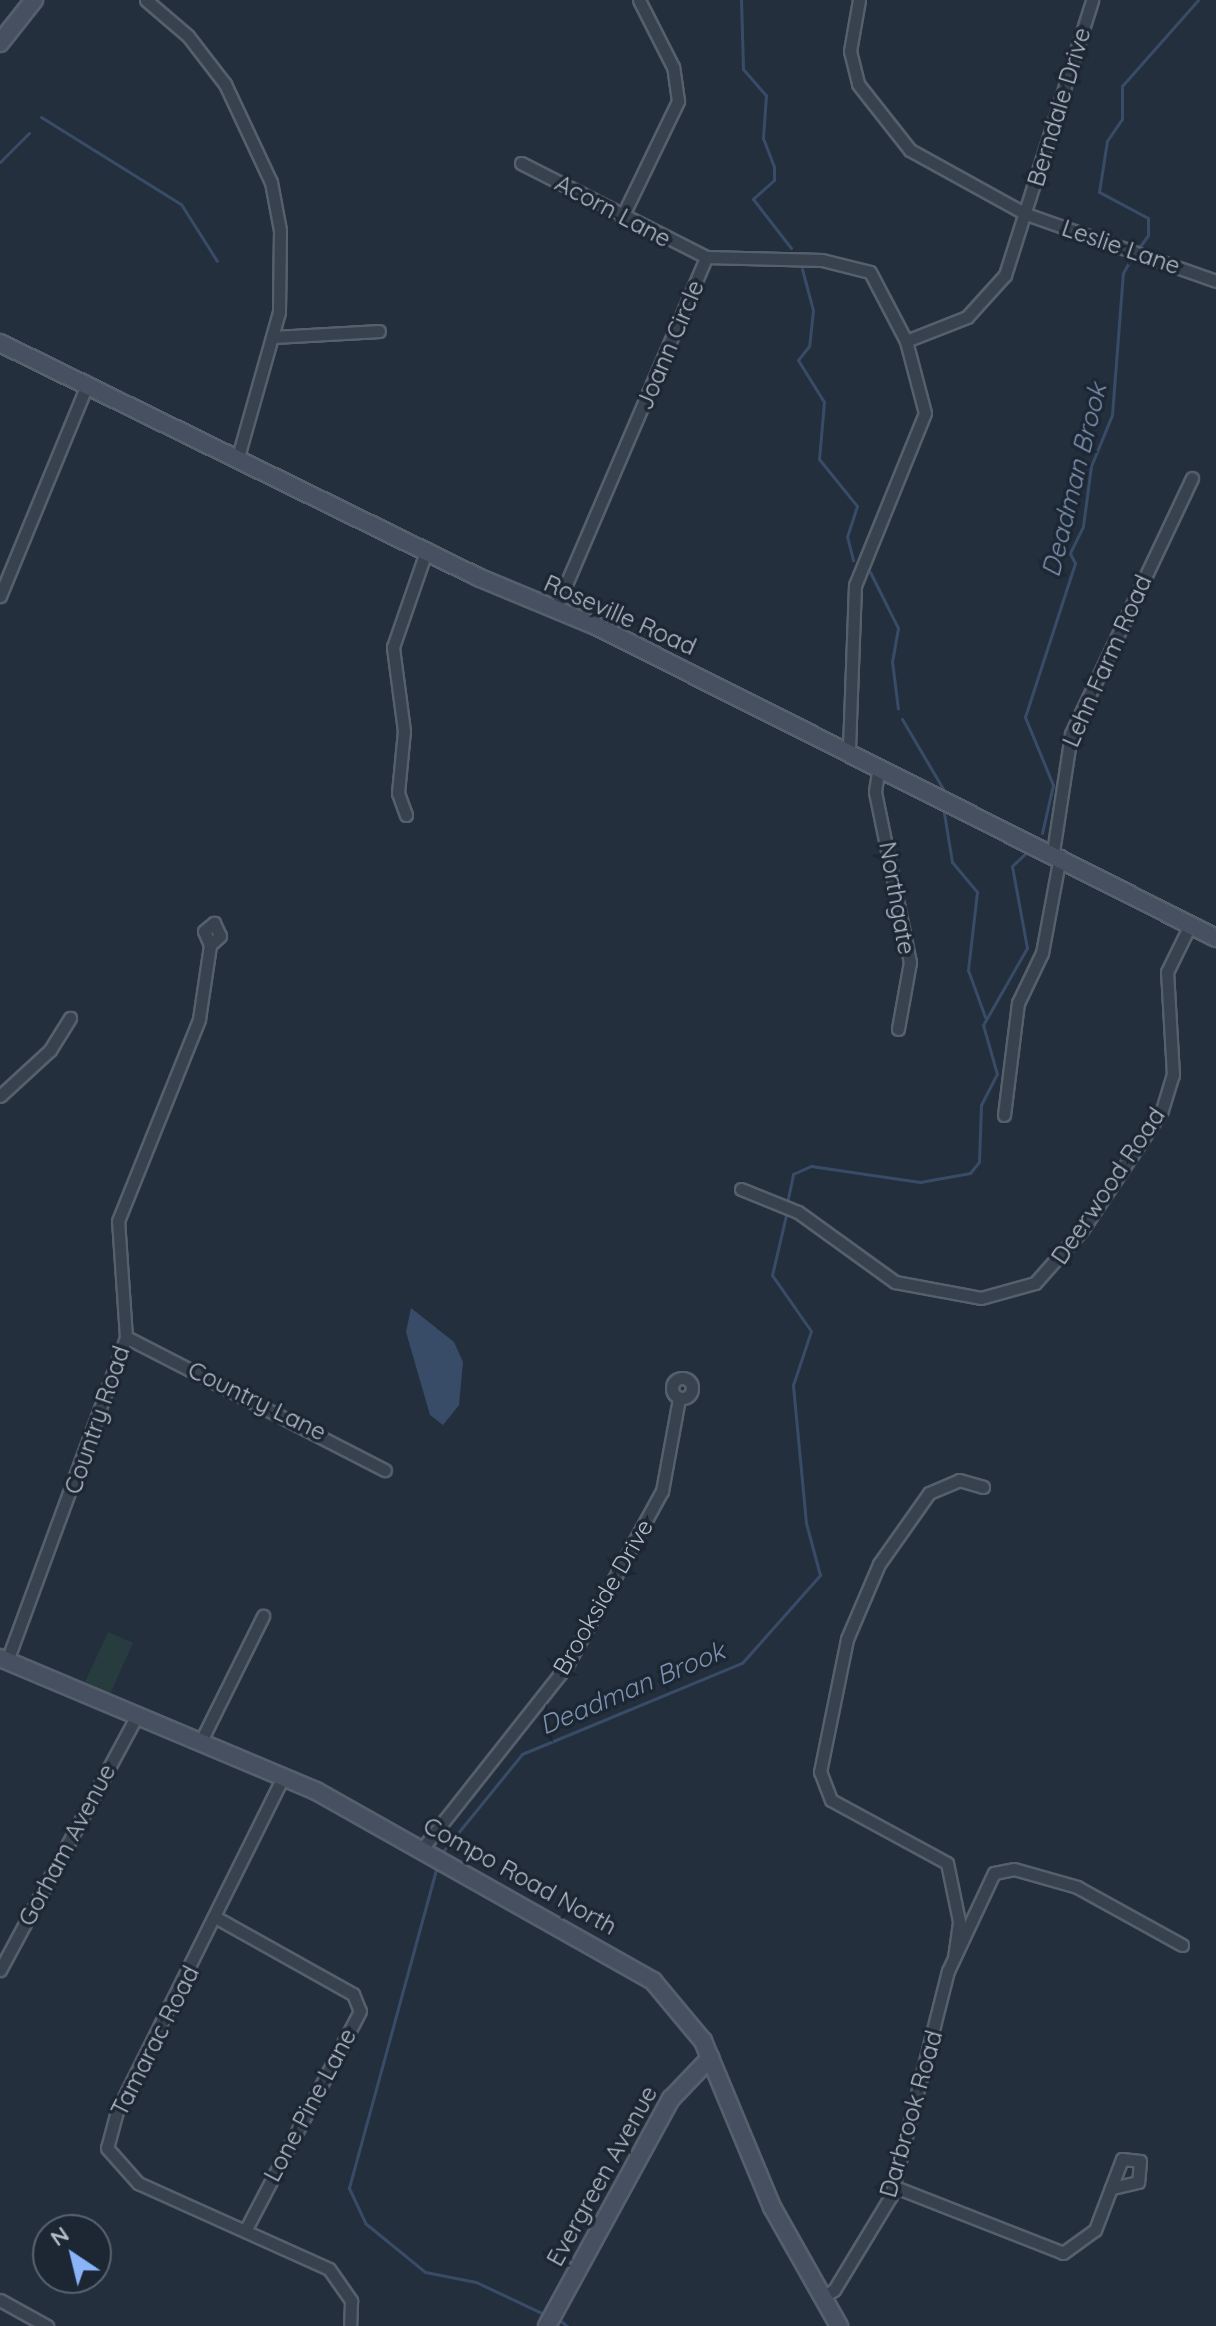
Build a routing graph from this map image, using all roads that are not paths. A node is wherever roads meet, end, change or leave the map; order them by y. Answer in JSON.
{"nodes":[{"id":1,"x":34,"y":0,"type":"edge"},
{"id":2,"x":146,"y":0,"type":"edge"},
{"id":3,"x":639,"y":0,"type":"edge"},
{"id":4,"x":859,"y":0,"type":"edge"},
{"id":5,"x":1092,"y":0,"type":"edge"},
{"id":6,"x":0,"y":43,"type":"edge"},
{"id":7,"x":521,"y":163,"type":"dead end"},
{"id":8,"x":1026,"y":214,"type":"junction"},
{"id":9,"x":622,"y":217,"type":"junction"},
{"id":10,"x":706,"y":257,"type":"junction"},
{"id":11,"x":1216,"y":281,"type":"edge"},
{"id":12,"x":379,"y":331,"type":"dead end"},
{"id":13,"x":275,"y":337,"type":"junction"},
{"id":14,"x":906,"y":341,"type":"junction"},
{"id":15,"x":0,"y":343,"type":"edge"},
{"id":16,"x":87,"y":385,"type":"junction"},
{"id":17,"x":238,"y":457,"type":"junction"},
{"id":18,"x":1192,"y":478,"type":"dead end"},
{"id":19,"x":427,"y":549,"type":"junction"},
{"id":20,"x":0,"y":596,"type":"edge"},
{"id":21,"x":555,"y":610,"type":"junction"},
{"id":22,"x":849,"y":752,"type":"junction"},
{"id":23,"x":879,"y":766,"type":"junction"},
{"id":24,"x":406,"y":815,"type":"dead end"},
{"id":25,"x":1056,"y":854,"type":"junction"},
{"id":26,"x":1190,"y":925,"type":"junction"},
{"id":27,"x":1215,"y":935,"type":"edge"},
{"id":28,"x":210,"y":945,"type":"dead end"},
{"id":29,"x":70,"y":1018,"type":"dead end"},
{"id":30,"x":898,"y":1029,"type":"dead end"},
{"id":31,"x":0,"y":1096,"type":"edge"},
{"id":32,"x":1004,"y":1115,"type":"dead end"},
{"id":33,"x":741,"y":1189,"type":"dead end"},
{"id":34,"x":126,"y":1337,"type":"junction"},
{"id":35,"x":679,"y":1398,"type":"dead end"},
{"id":36,"x":385,"y":1470,"type":"dead end"},
{"id":37,"x":983,"y":1487,"type":"dead end"},
{"id":38,"x":263,"y":1616,"type":"dead end"},
{"id":39,"x":3,"y":1659,"type":"edge"},
{"id":40,"x":135,"y":1719,"type":"junction"},
{"id":41,"x":200,"y":1743,"type":"junction"},
{"id":42,"x":284,"y":1775,"type":"junction"},
{"id":43,"x":432,"y":1856,"type":"junction"},
{"id":44,"x":215,"y":1917,"type":"junction"},
{"id":45,"x":1182,"y":1945,"type":"dead end"},
{"id":46,"x":954,"y":1959,"type":"junction"},
{"id":47,"x":0,"y":1970,"type":"edge"},
{"id":48,"x":710,"y":2058,"type":"junction"},
{"id":49,"x":895,"y":2187,"type":"junction"},
{"id":50,"x":1111,"y":2188,"type":"dead end"},
{"id":51,"x":246,"y":2229,"type":"junction"},
{"id":52,"x":821,"y":2298,"type":"junction"},
{"id":53,"x":0,"y":2300,"type":"edge"},
{"id":54,"x":47,"y":2326,"type":"edge"},
{"id":55,"x":350,"y":2326,"type":"edge"},
{"id":56,"x":547,"y":2326,"type":"edge"},
{"id":57,"x":839,"y":2326,"type":"edge"}],
"edges":[{"from":1,"to":6,"type":"main road"},
{"from":2,"to":13,"type":"street"},
{"from":3,"to":9,"type":"street"},
{"from":4,"to":8,"type":"street","name":"Berndale Drive"},
{"from":5,"to":8,"type":"street","name":"Berndale Drive"},
{"from":7,"to":9,"type":"street","name":"Acorn Lane"},
{"from":8,"to":11,"type":"street","name":"Leslie Lane"},
{"from":8,"to":14,"type":"street","name":"Berndale Drive"},
{"from":9,"to":10,"type":"street","name":"Acorn Lane"},
{"from":10,"to":14,"type":"street","name":"Joann Circle"},
{"from":10,"to":21,"type":"street","name":"Joann Circle"},
{"from":12,"to":13,"type":"street"},
{"from":13,"to":17,"type":"street"},
{"from":14,"to":22,"type":"street","name":"Joann Circle"},
{"from":15,"to":16,"type":"main road","name":"Roseville Road"},
{"from":16,"to":17,"type":"main road","name":"Roseville Road"},
{"from":16,"to":20,"type":"street"},
{"from":17,"to":19,"type":"main road","name":"Roseville Road"},
{"from":18,"to":25,"type":"street","name":"Lehn Farm Road"},
{"from":19,"to":21,"type":"main road","name":"Roseville Road"},
{"from":19,"to":24,"type":"street"},
{"from":21,"to":22,"type":"main road","name":"Roseville Road"},
{"from":22,"to":23,"type":"main road","name":"Roseville Road"},
{"from":23,"to":25,"type":"main road","name":"Roseville Road"},
{"from":23,"to":30,"type":"street","name":"Northgate"},
{"from":25,"to":26,"type":"main road","name":"Roseville Road"},
{"from":25,"to":32,"type":"street","name":"Lehn Farm Road"},
{"from":26,"to":27,"type":"main road","name":"Roseville Road"},
{"from":26,"to":33,"type":"street","name":"Deerwood Road"},
{"from":28,"to":34,"type":"street","name":"Country Road"},
{"from":29,"to":31,"type":"street"},
{"from":34,"to":36,"type":"street","name":"Country Lane"},
{"from":34,"to":39,"type":"street","name":"Country Road"},
{"from":35,"to":43,"type":"street","name":"Brookside Drive"},
{"from":37,"to":46,"type":"street","name":"Darbrook Road"},
{"from":38,"to":41,"type":"street"},
{"from":39,"to":40,"type":"main road","name":"Compo Road North"},
{"from":40,"to":41,"type":"main road","name":"Compo Road North"},
{"from":40,"to":47,"type":"street","name":"Gorham Avenue"},
{"from":41,"to":42,"type":"main road","name":"Compo Road North"},
{"from":42,"to":43,"type":"main road","name":"Compo Road North"},
{"from":42,"to":44,"type":"street","name":"Tamarac Road"},
{"from":43,"to":48,"type":"main road","name":"Compo Road North"},
{"from":44,"to":51,"type":"street","name":"Tamarac Road"},
{"from":44,"to":51,"type":"street","name":"Lone Pine Lane"},
{"from":45,"to":46,"type":"street","name":"Darbrook Road"},
{"from":46,"to":49,"type":"street","name":"Darbrook Road"},
{"from":48,"to":52,"type":"main road","name":"Compo Road North"},
{"from":48,"to":56,"type":"main road","name":"Evergreen Avenue"},
{"from":49,"to":50,"type":"street"},
{"from":49,"to":52,"type":"street","name":"Darbrook Road"},
{"from":51,"to":55,"type":"street","name":"Tamarac Road"},
{"from":52,"to":57,"type":"main road","name":"Compo Road North"},
{"from":53,"to":54,"type":"street"}]}
